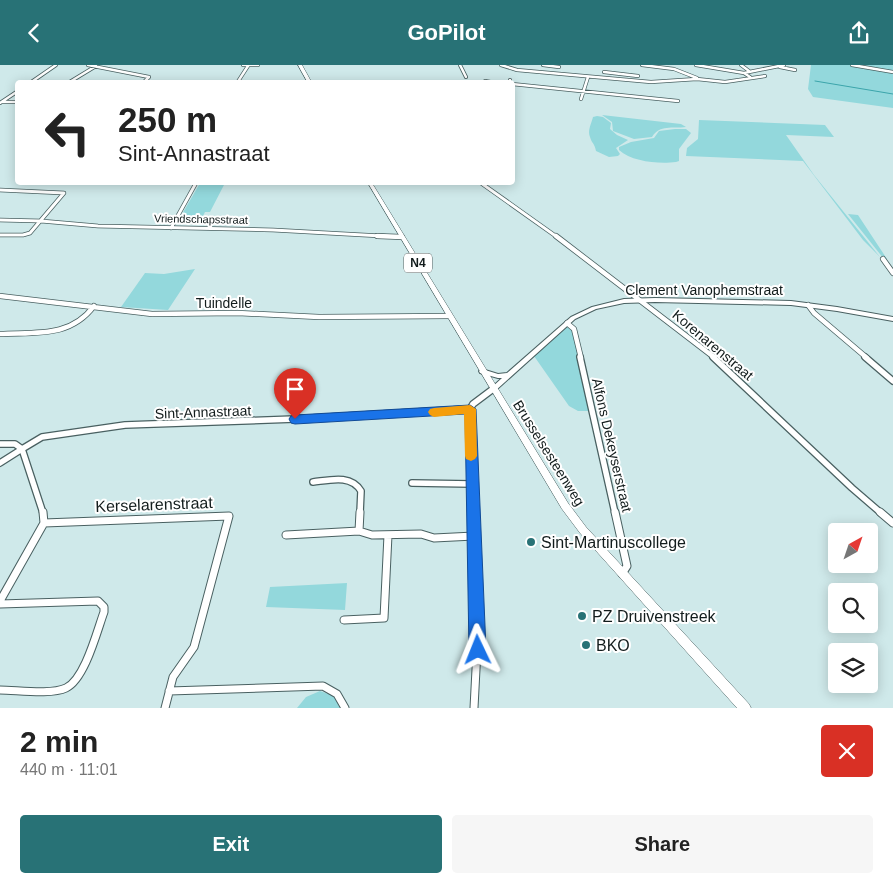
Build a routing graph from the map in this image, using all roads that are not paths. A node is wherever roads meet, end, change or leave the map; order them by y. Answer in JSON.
{"nodes":[{"id":1,"x":56,"y":65,"type":"edge"},
{"id":2,"x":88,"y":65,"type":"edge"},
{"id":3,"x":116,"y":65,"type":"edge"},
{"id":4,"x":243,"y":65,"type":"edge"},
{"id":5,"x":258,"y":65,"type":"edge"},
{"id":6,"x":300,"y":65,"type":"edge"},
{"id":7,"x":460,"y":65,"type":"edge"},
{"id":8,"x":501,"y":65,"type":"edge"},
{"id":9,"x":544,"y":65,"type":"edge"},
{"id":10,"x":642,"y":65,"type":"edge"},
{"id":11,"x":698,"y":65,"type":"edge"},
{"id":12,"x":741,"y":65,"type":"edge"},
{"id":13,"x":784,"y":65,"type":"edge"},
{"id":14,"x":852,"y":65,"type":"edge"},
{"id":15,"x":96,"y":66,"type":"edge"},
{"id":16,"x":248,"y":66,"type":"edge"},
{"id":17,"x":559,"y":67,"type":"dead end"},
{"id":18,"x":779,"y":67,"type":"junction"},
{"id":19,"x":108,"y":68,"type":"junction"},
{"id":20,"x":796,"y":70,"type":"dead end"},
{"id":21,"x":749,"y":71,"type":"junction"},
{"id":22,"x":542,"y":72,"type":"junction"},
{"id":23,"x":604,"y":72,"type":"dead end"},
{"id":24,"x":759,"y":72,"type":"junction"},
{"id":25,"x":893,"y":72,"type":"edge"},
{"id":26,"x":744,"y":73,"type":"junction"},
{"id":27,"x":627,"y":75,"type":"junction"},
{"id":28,"x":638,"y":76,"type":"dead end"},
{"id":29,"x":466,"y":77,"type":"dead end"},
{"id":30,"x":588,"y":77,"type":"junction"},
{"id":31,"x":750,"y":77,"type":"junction"},
{"id":32,"x":697,"y":79,"type":"junction"},
{"id":33,"x":34,"y":80,"type":"edge"},
{"id":34,"x":73,"y":80,"type":"edge"},
{"id":35,"x":146,"y":80,"type":"edge"},
{"id":36,"x":239,"y":80,"type":"edge"},
{"id":37,"x":308,"y":80,"type":"edge"},
{"id":38,"x":625,"y":81,"type":"junction"},
{"id":39,"x":515,"y":84,"type":"edge"},
{"id":40,"x":549,"y":84,"type":"dead end"},
{"id":41,"x":548,"y":88,"type":"junction"},
{"id":42,"x":583,"y":91,"type":"junction"},
{"id":43,"x":618,"y":91,"type":"dead end"},
{"id":44,"x":546,"y":92,"type":"dead end"},
{"id":45,"x":15,"y":93,"type":"edge"},
{"id":46,"x":618,"y":95,"type":"junction"},
{"id":47,"x":656,"y":95,"type":"dead end"},
{"id":48,"x":581,"y":99,"type":"dead end"},
{"id":49,"x":617,"y":100,"type":"dead end"},
{"id":50,"x":656,"y":101,"type":"junction"},
{"id":51,"x":678,"y":101,"type":"dead end"},
{"id":52,"x":1,"y":102,"type":"edge"},
{"id":53,"x":15,"y":102,"type":"edge"},
{"id":54,"x":195,"y":185,"type":"edge"},
{"id":55,"x":371,"y":185,"type":"edge"},
{"id":56,"x":484,"y":185,"type":"edge"},
{"id":57,"x":0,"y":190,"type":"edge"},
{"id":58,"x":0,"y":220,"type":"edge"},
{"id":59,"x":41,"y":221,"type":"junction"},
{"id":60,"x":171,"y":228,"type":"junction"},
{"id":61,"x":0,"y":235,"type":"edge"},
{"id":62,"x":402,"y":237,"type":"junction"},
{"id":63,"x":883,"y":259,"type":"dead end"},
{"id":64,"x":893,"y":273,"type":"edge"},
{"id":65,"x":0,"y":296,"type":"edge"},
{"id":66,"x":638,"y":300,"type":"junction"},
{"id":67,"x":808,"y":305,"type":"junction"},
{"id":68,"x":94,"y":306,"type":"junction"},
{"id":69,"x":449,"y":316,"type":"junction"},
{"id":70,"x":893,"y":319,"type":"edge"},
{"id":71,"x":567,"y":323,"type":"junction"},
{"id":72,"x":0,"y":334,"type":"edge"},
{"id":73,"x":482,"y":371,"type":"junction"},
{"id":74,"x":507,"y":375,"type":"junction"},
{"id":75,"x":893,"y":381,"type":"edge"},
{"id":76,"x":493,"y":389,"type":"junction"},
{"id":77,"x":470,"y":409,"type":"junction"},
{"id":78,"x":0,"y":444,"type":"edge"},
{"id":79,"x":22,"y":449,"type":"junction"},
{"id":80,"x":0,"y":463,"type":"edge"},
{"id":81,"x":313,"y":482,"type":"dead end"},
{"id":82,"x":412,"y":483,"type":"dead end"},
{"id":83,"x":472,"y":484,"type":"junction"},
{"id":84,"x":44,"y":523,"type":"junction"},
{"id":85,"x":893,"y":523,"type":"edge"},
{"id":86,"x":359,"y":531,"type":"junction"},
{"id":87,"x":286,"y":535,"type":"dead end"},
{"id":88,"x":388,"y":535,"type":"junction"},
{"id":89,"x":474,"y":536,"type":"junction"},
{"id":90,"x":622,"y":574,"type":"junction"},
{"id":91,"x":0,"y":601,"type":"edge"},
{"id":92,"x":0,"y":604,"type":"edge"},
{"id":93,"x":344,"y":620,"type":"dead end"},
{"id":94,"x":0,"y":690,"type":"edge"},
{"id":95,"x":169,"y":691,"type":"junction"},
{"id":96,"x":165,"y":708,"type":"edge"},
{"id":97,"x":345,"y":708,"type":"edge"},
{"id":98,"x":474,"y":708,"type":"edge"},
{"id":99,"x":745,"y":708,"type":"edge"}],
"edges":[{"from":1,"to":33,"type":"street"},
{"from":2,"to":15,"type":"street"},
{"from":3,"to":19,"type":"street"},
{"from":4,"to":16,"type":"street"},
{"from":5,"to":16,"type":"street"},
{"from":6,"to":37,"type":"main road"},
{"from":7,"to":29,"type":"street"},
{"from":8,"to":22,"type":"street"},
{"from":9,"to":17,"type":"street"},
{"from":9,"to":22,"type":"street"},
{"from":10,"to":32,"type":"street"},
{"from":11,"to":26,"type":"street"},
{"from":12,"to":21,"type":"street"},
{"from":13,"to":18,"type":"street"},
{"from":14,"to":25,"type":"street"},
{"from":15,"to":19,"type":"street"},
{"from":15,"to":34,"type":"street"},
{"from":16,"to":36,"type":"street"},
{"from":18,"to":20,"type":"street"},
{"from":18,"to":24,"type":"street"},
{"from":19,"to":35,"type":"street"},
{"from":21,"to":24,"type":"street"},
{"from":21,"to":26,"type":"street"},
{"from":22,"to":30,"type":"street"},
{"from":23,"to":27,"type":"street"},
{"from":24,"to":31,"type":"street"},
{"from":26,"to":31,"type":"street"},
{"from":27,"to":28,"type":"street"},
{"from":27,"to":38,"type":"street"},
{"from":30,"to":38,"type":"street"},
{"from":30,"to":42,"type":"street"},
{"from":31,"to":32,"type":"street"},
{"from":32,"to":38,"type":"street"},
{"from":39,"to":41,"type":"street"},
{"from":40,"to":41,"type":"street"},
{"from":41,"to":42,"type":"street"},
{"from":41,"to":44,"type":"street"},
{"from":42,"to":46,"type":"street"},
{"from":42,"to":48,"type":"street"},
{"from":43,"to":46,"type":"street"},
{"from":45,"to":52,"type":"street"},
{"from":46,"to":49,"type":"street"},
{"from":46,"to":50,"type":"street"},
{"from":47,"to":50,"type":"street"},
{"from":50,"to":51,"type":"street"},
{"from":52,"to":53,"type":"street"},
{"from":54,"to":60,"type":"street"},
{"from":55,"to":62,"type":"main road","name":"Brusselsesteenweg","number":"N4"},
{"from":56,"to":66,"type":"street","name":"Korenarenstraat"},
{"from":57,"to":59,"type":"street"},
{"from":58,"to":59,"type":"street","name":"Vriendschapsstraat"},
{"from":59,"to":60,"type":"street","name":"Vriendschapsstraat"},
{"from":59,"to":61,"type":"street"},
{"from":60,"to":62,"type":"street","name":"Vriendschapsstraat"},
{"from":62,"to":69,"type":"main road","name":"Brusselsesteenweg","number":"N4"},
{"from":63,"to":64,"type":"street"},
{"from":65,"to":68,"type":"street","name":"Tuindelle"},
{"from":66,"to":67,"type":"street","name":"Clement Vanophemstraat"},
{"from":66,"to":71,"type":"street","name":"Clement Vanophemstraat"},
{"from":66,"to":85,"type":"street","name":"Korenarenstraat"},
{"from":67,"to":70,"type":"street","name":"Clement Vanophemstraat"},
{"from":67,"to":75,"type":"street"},
{"from":68,"to":69,"type":"street","name":"Tuindelle"},
{"from":68,"to":72,"type":"street"},
{"from":69,"to":73,"type":"main road","name":"Brusselsesteenweg","number":"N4"},
{"from":71,"to":74,"type":"street","name":"Clement Vanophemstraat"},
{"from":71,"to":90,"type":"street","name":"Alfons Dekeyserstraat"},
{"from":73,"to":74,"type":"street"},
{"from":73,"to":76,"type":"main road","name":"Brusselsesteenweg","number":"N4"},
{"from":74,"to":76,"type":"street","name":"Clement Vanophemstraat"},
{"from":76,"to":77,"type":"street"},
{"from":76,"to":90,"type":"main road","name":"Brusselsesteenweg","number":"N4"},
{"from":77,"to":79,"type":"street","name":"Sint-Annastraat"},
{"from":77,"to":83,"type":"street"},
{"from":78,"to":79,"type":"street"},
{"from":79,"to":80,"type":"street","name":"Sint-Annastraat"},
{"from":79,"to":84,"type":"street"},
{"from":81,"to":86,"type":"street"},
{"from":82,"to":83,"type":"street"},
{"from":83,"to":89,"type":"street"},
{"from":84,"to":91,"type":"street"},
{"from":84,"to":95,"type":"street","name":"Kerselarenstraat"},
{"from":86,"to":87,"type":"street"},
{"from":86,"to":88,"type":"street"},
{"from":88,"to":89,"type":"street"},
{"from":88,"to":93,"type":"street"},
{"from":89,"to":98,"type":"street"},
{"from":90,"to":99,"type":"main road","name":"Brusselsesteenweg","number":"N4"},
{"from":92,"to":94,"type":"street"},
{"from":95,"to":96,"type":"street","name":"Kerselarenstraat"},
{"from":95,"to":97,"type":"street"}]}
